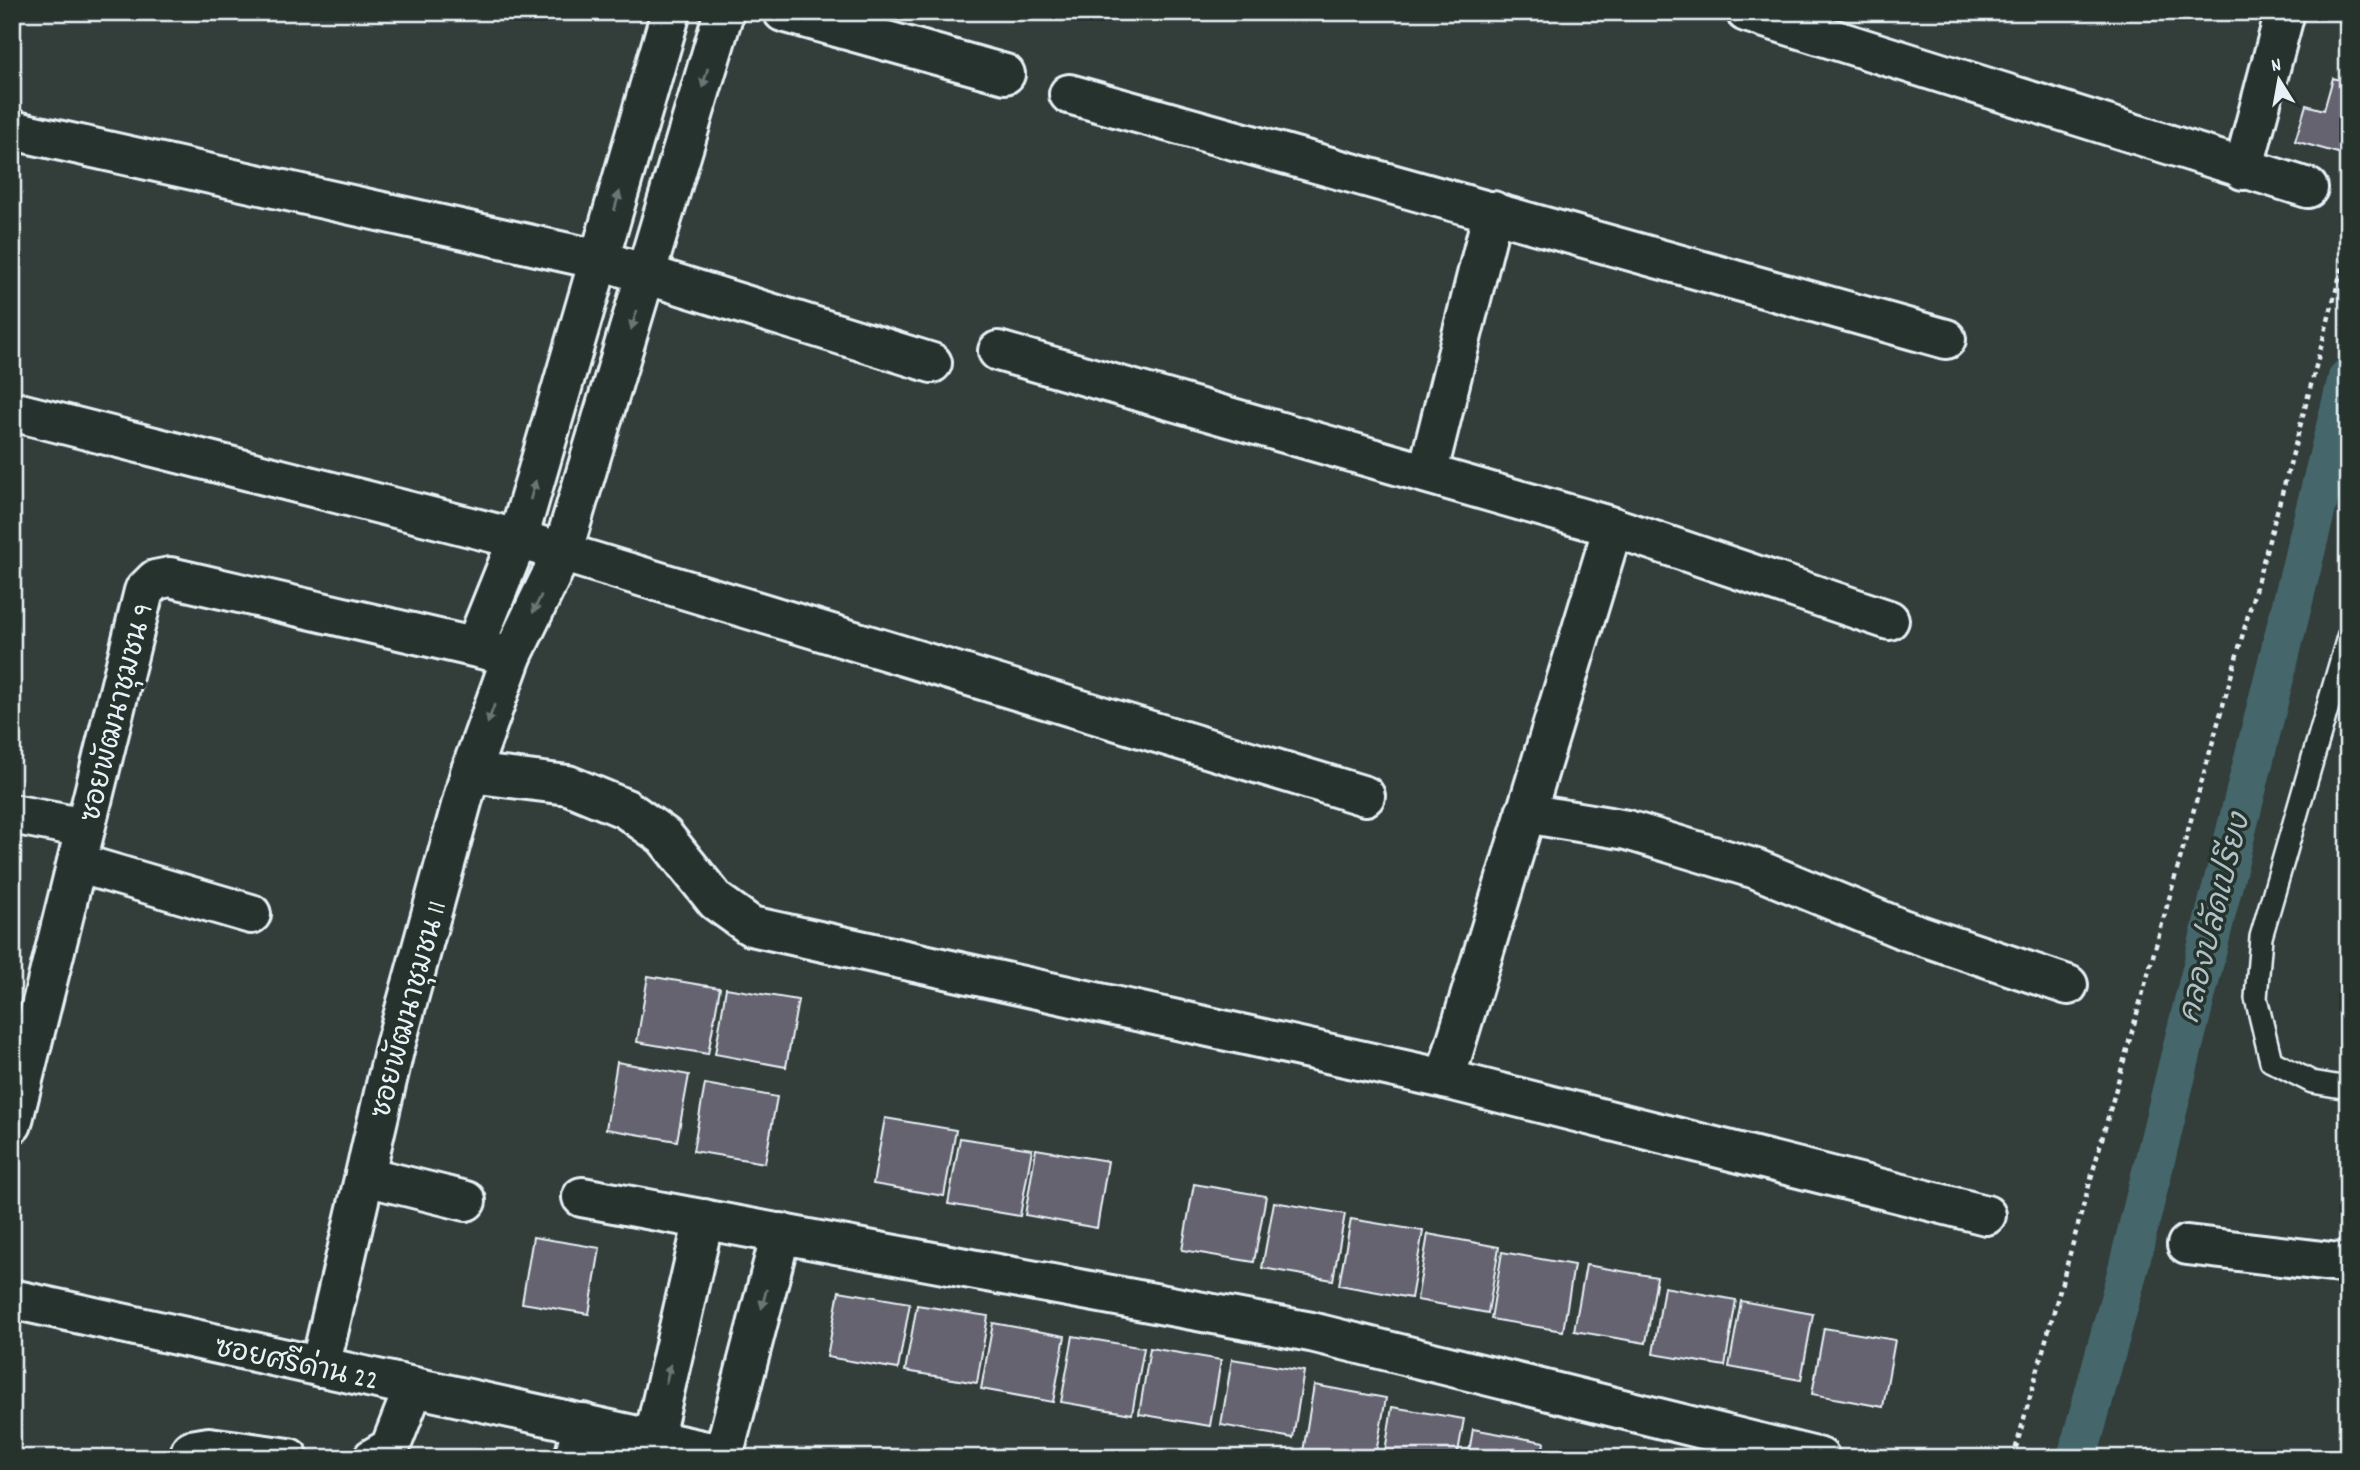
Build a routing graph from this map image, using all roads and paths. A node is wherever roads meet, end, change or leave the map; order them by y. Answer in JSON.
{"nodes":[{"id":1,"x":671,"y":12,"type":"edge"},
{"id":2,"x":724,"y":12,"type":"edge"},
{"id":3,"x":783,"y":12,"type":"edge"},
{"id":4,"x":1746,"y":12,"type":"edge"},
{"id":5,"x":2286,"y":12,"type":"edge"},
{"id":6,"x":1005,"y":74,"type":"dead end"},
{"id":7,"x":1069,"y":94,"type":"dead end"},
{"id":8,"x":12,"y":130,"type":"edge"},
{"id":9,"x":2243,"y":170,"type":"junction"},
{"id":10,"x":2308,"y":188,"type":"dead end"},
{"id":11,"x":1493,"y":211,"type":"junction"},
{"id":12,"x":2348,"y":245,"type":"edge"},
{"id":13,"x":600,"y":260,"type":"junction"},
{"id":14,"x":648,"y":276,"type":"junction"},
{"id":15,"x":1946,"y":339,"type":"dead end"},
{"id":16,"x":998,"y":351,"type":"dead end"},
{"id":17,"x":932,"y":363,"type":"dead end"},
{"id":18,"x":12,"y":411,"type":"edge"},
{"id":19,"x":1428,"y":471,"type":"junction"},
{"id":20,"x":1614,"y":527,"type":"junction"},
{"id":21,"x":518,"y":539,"type":"junction"},
{"id":22,"x":562,"y":553,"type":"junction"},
{"id":23,"x":1889,"y":620,"type":"dead end"},
{"id":24,"x":2348,"y":637,"type":"edge"},
{"id":25,"x":475,"y":646,"type":"junction"},
{"id":26,"x":512,"y":656,"type":"junction"},
{"id":27,"x":470,"y":773,"type":"junction"},
{"id":28,"x":1365,"y":796,"type":"dead end"},
{"id":29,"x":1525,"y":813,"type":"junction"},
{"id":30,"x":12,"y":814,"type":"edge"},
{"id":31,"x":81,"y":845,"type":"junction"},
{"id":32,"x":251,"y":914,"type":"dead end"},
{"id":33,"x":2068,"y":985,"type":"dead end"},
{"id":34,"x":1445,"y":1079,"type":"junction"},
{"id":35,"x":2348,"y":1088,"type":"edge"},
{"id":36,"x":12,"y":1124,"type":"edge"},
{"id":37,"x":365,"y":1176,"type":"junction"},
{"id":38,"x":582,"y":1196,"type":"dead end"},
{"id":39,"x":466,"y":1200,"type":"dead end"},
{"id":40,"x":1986,"y":1215,"type":"dead end"},
{"id":41,"x":704,"y":1219,"type":"junction"},
{"id":42,"x":781,"y":1233,"type":"junction"},
{"id":43,"x":2187,"y":1245,"type":"dead end"},
{"id":44,"x":2348,"y":1264,"type":"edge"},
{"id":45,"x":12,"y":1299,"type":"edge"},
{"id":46,"x":320,"y":1367,"type":"junction"},
{"id":47,"x":414,"y":1387,"type":"junction"},
{"id":48,"x":578,"y":1441,"type":"edge"},
{"id":49,"x":653,"y":1441,"type":"junction"},
{"id":50,"x":189,"y":1458,"type":"edge"},
{"id":51,"x":289,"y":1458,"type":"edge"},
{"id":52,"x":373,"y":1458,"type":"edge"},
{"id":53,"x":1821,"y":1458,"type":"edge"},
{"id":54,"x":2013,"y":1458,"type":"edge"}],
"edges":[{"from":13,"to":1,"type":"street","one_way":true},
{"from":2,"to":14,"type":"street","name":"ซอยพัฒนาชุมชน 11","one_way":true},
{"from":3,"to":6,"type":"street"},
{"from":4,"to":9,"type":"street"},
{"from":5,"to":9,"type":"street"},
{"from":7,"to":11,"type":"street"},
{"from":8,"to":13,"type":"street"},
{"from":9,"to":10,"type":"street"},
{"from":11,"to":15,"type":"street"},
{"from":11,"to":19,"type":"street"},
{"from":12,"to":54,"type":"path"},
{"from":13,"to":14,"type":"street"},
{"from":21,"to":13,"type":"street","one_way":true},
{"from":14,"to":17,"type":"street"},
{"from":14,"to":22,"type":"street","name":"ซอยพัฒนาชุมชน 11","one_way":true},
{"from":16,"to":19,"type":"street"},
{"from":18,"to":21,"type":"street"},
{"from":19,"to":20,"type":"street"},
{"from":20,"to":23,"type":"street"},
{"from":20,"to":29,"type":"street"},
{"from":21,"to":22,"type":"street"},
{"from":21,"to":25,"type":"street"},
{"from":22,"to":26,"type":"street","name":"ซอยพัฒนาชุมชน 11","one_way":true},
{"from":22,"to":28,"type":"street"},
{"from":24,"to":35,"type":"lane"},
{"from":25,"to":26,"type":"street","name":"ซอยพัฒนาชุมชน 9"},
{"from":25,"to":31,"type":"street","name":"ซอยพัฒนาชุมชน 9"},
{"from":26,"to":27,"type":"street","name":"ซอยพัฒนาชุมชน 11","one_way":true},
{"from":27,"to":34,"type":"street"},
{"from":27,"to":37,"type":"street","name":"ซอยพัฒนาชุมชน 11"},
{"from":29,"to":33,"type":"street"},
{"from":29,"to":34,"type":"street"},
{"from":30,"to":31,"type":"street"},
{"from":31,"to":32,"type":"street"},
{"from":31,"to":36,"type":"street","name":"ซอยพัฒนาชุมชน 9"},
{"from":34,"to":40,"type":"street"},
{"from":37,"to":39,"type":"street"},
{"from":37,"to":46,"type":"street","name":"ซอยพัฒนาชุมชน 11"},
{"from":38,"to":41,"type":"street"},
{"from":41,"to":42,"type":"street"},
{"from":49,"to":41,"type":"street","one_way":true},
{"from":42,"to":49,"type":"street","name":"ซอยศรีด่าน 22","one_way":true},
{"from":42,"to":53,"type":"street"},
{"from":43,"to":44,"type":"street"},
{"from":45,"to":46,"type":"street","name":"ซอยศรีด่าน 22"},
{"from":46,"to":47,"type":"street","name":"ซอยศรีด่าน 22"},
{"from":47,"to":48,"type":"street","name":"ซอยศรีด่าน 22"},
{"from":47,"to":52,"type":"street"},
{"from":48,"to":49,"type":"street","name":"ซอยศรีด่าน 22"},
{"from":50,"to":51,"type":"street"}]}
